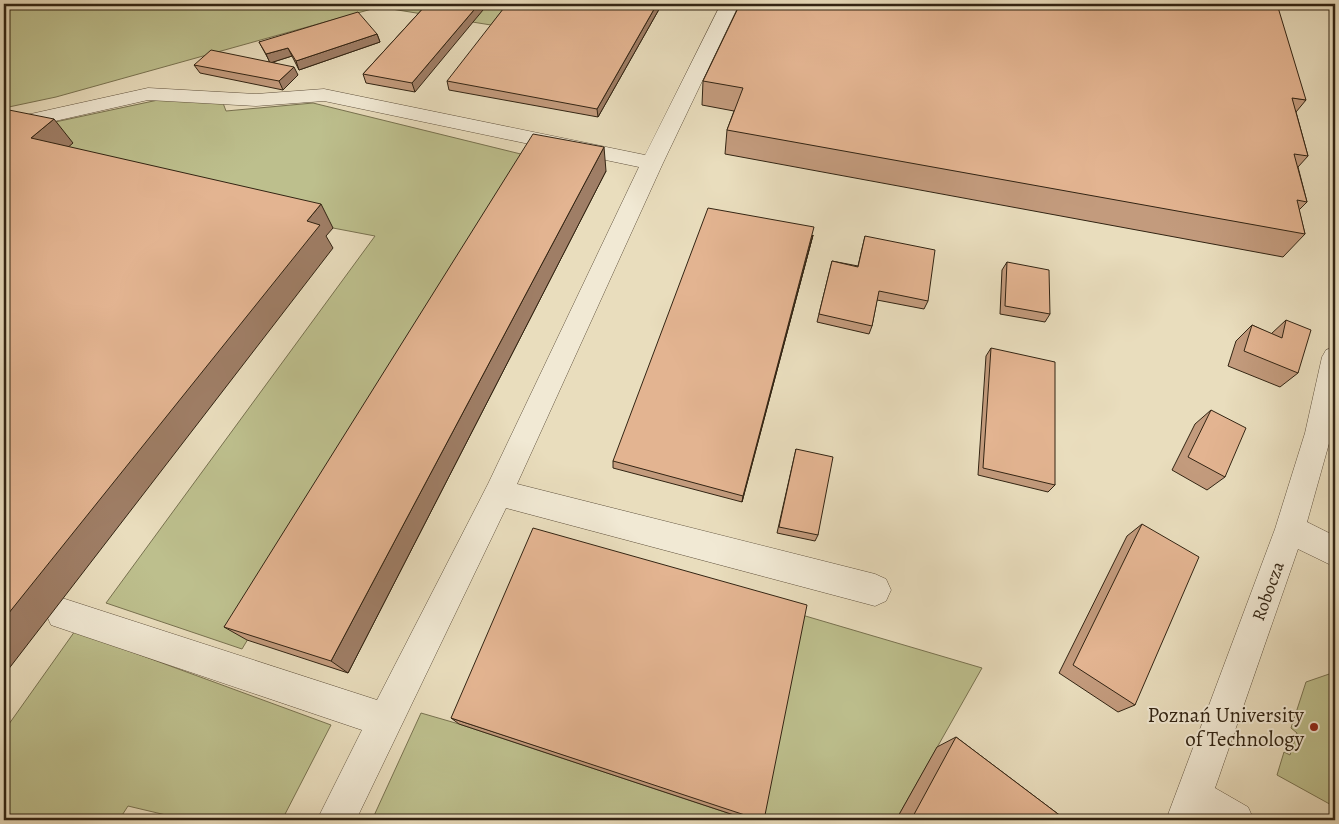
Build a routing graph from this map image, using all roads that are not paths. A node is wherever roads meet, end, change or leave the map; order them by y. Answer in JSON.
{"nodes":[{"id":1,"x":730,"y":4,"type":"edge"},
{"id":2,"x":4,"y":133,"type":"edge"},
{"id":3,"x":652,"y":163,"type":"junction"},
{"id":4,"x":1334,"y":367,"type":"edge"},
{"id":5,"x":498,"y":493,"type":"junction"},
{"id":6,"x":1290,"y":529,"type":"junction"},
{"id":7,"x":1335,"y":552,"type":"edge"},
{"id":8,"x":875,"y":590,"type":"dead end"},
{"id":9,"x":62,"y":614,"type":"dead end"},
{"id":10,"x":384,"y":720,"type":"junction"},
{"id":11,"x":1189,"y":808,"type":"edge"},
{"id":12,"x":336,"y":820,"type":"edge"},
{"id":13,"x":1235,"y":820,"type":"edge"}],
"edges":[{"from":1,"to":3,"type":"street"},
{"from":2,"to":3,"type":"street"},
{"from":3,"to":5,"type":"street"},
{"from":4,"to":6,"type":"street","name":"Robocza"},
{"from":5,"to":8,"type":"street"},
{"from":5,"to":10,"type":"street"},
{"from":6,"to":7,"type":"street"},
{"from":6,"to":11,"type":"street","name":"Robocza"},
{"from":9,"to":10,"type":"street"},
{"from":10,"to":12,"type":"street"},
{"from":11,"to":13,"type":"street"}]}
